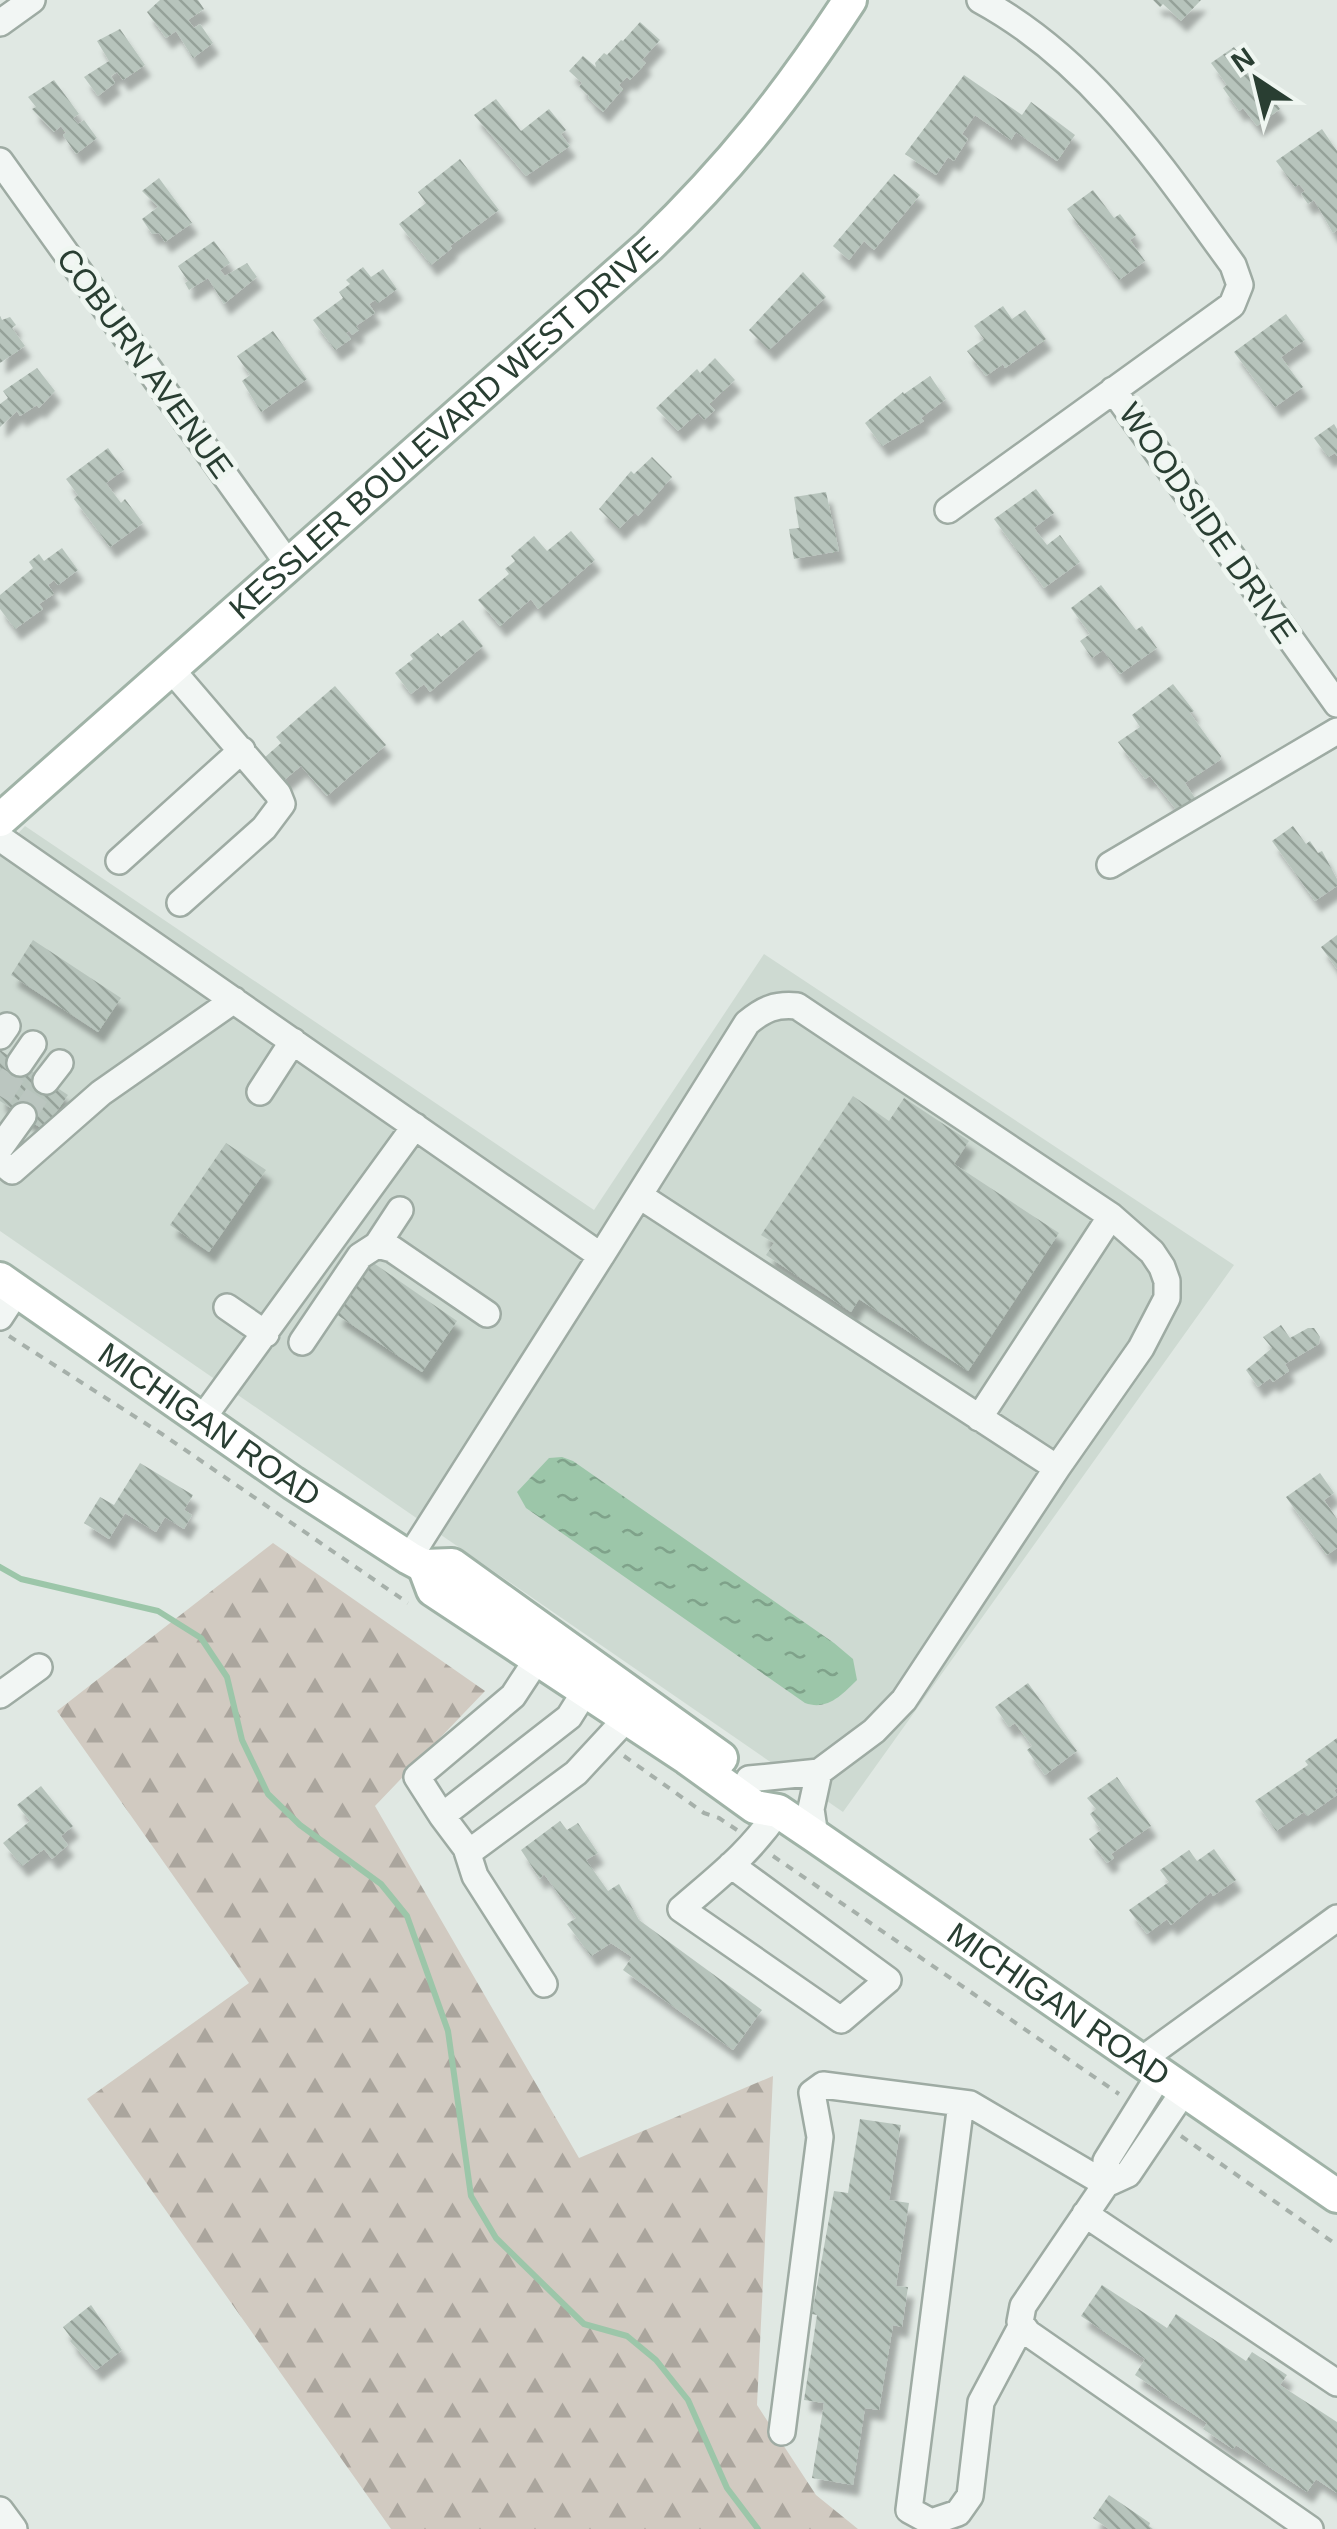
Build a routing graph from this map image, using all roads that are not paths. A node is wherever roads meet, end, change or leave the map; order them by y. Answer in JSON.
{"nodes":[{"id":1,"x":32,"y":0,"type":"edge"},
{"id":2,"x":850,"y":0,"type":"edge"},
{"id":3,"x":980,"y":0,"type":"edge"},
{"id":4,"x":0,"y":23,"type":"edge"},
{"id":5,"x":0,"y":161,"type":"edge"},
{"id":6,"x":1114,"y":390,"type":"junction"},
{"id":7,"x":948,"y":510,"type":"dead end"},
{"id":8,"x":289,"y":564,"type":"junction"},
{"id":9,"x":170,"y":668,"type":"junction"},
{"id":10,"x":1337,"y":704,"type":"edge"},
{"id":11,"x":1337,"y":731,"type":"edge"},
{"id":12,"x":242,"y":750,"type":"junction"},
{"id":13,"x":0,"y":820,"type":"edge"},
{"id":14,"x":0,"y":838,"type":"edge"},
{"id":15,"x":120,"y":861,"type":"dead end"},
{"id":16,"x":1110,"y":865,"type":"dead end"},
{"id":17,"x":180,"y":903,"type":"dead end"},
{"id":18,"x":234,"y":1000,"type":"junction"},
{"id":19,"x":293,"y":1041,"type":"junction"},
{"id":20,"x":260,"y":1092,"type":"dead end"},
{"id":21,"x":23,"y":1116,"type":"tunnel mouth"},
{"id":22,"x":415,"y":1126,"type":"junction"},
{"id":23,"x":0,"y":1148,"type":"edge"},
{"id":24,"x":0,"y":1160,"type":"edge"},
{"id":25,"x":640,"y":1196,"type":"junction"},
{"id":26,"x":400,"y":1210,"type":"dead end"},
{"id":27,"x":1110,"y":1216,"type":"junction"},
{"id":28,"x":377,"y":1245,"type":"junction"},
{"id":29,"x":601,"y":1256,"type":"junction"},
{"id":30,"x":6,"y":1295,"type":"edge"},
{"id":31,"x":228,"y":1307,"type":"dead end"},
{"id":32,"x":487,"y":1314,"type":"dead end"},
{"id":33,"x":266,"y":1334,"type":"junction"},
{"id":34,"x":302,"y":1342,"type":"dead end"},
{"id":35,"x":979,"y":1418,"type":"junction"},
{"id":36,"x":202,"y":1420,"type":"junction"},
{"id":37,"x":1057,"y":1468,"type":"junction"},
{"id":38,"x":416,"y":1562,"type":"junction"},
{"id":39,"x":538,"y":1658,"type":"junction"},
{"id":40,"x":39,"y":1667,"type":"dead end"},
{"id":41,"x":586,"y":1690,"type":"junction"},
{"id":42,"x":0,"y":1695,"type":"edge"},
{"id":43,"x":616,"y":1730,"type":"junction"},
{"id":44,"x":819,"y":1772,"type":"junction"},
{"id":45,"x":749,"y":1779,"type":"junction"},
{"id":46,"x":778,"y":1811,"type":"junction"},
{"id":47,"x":442,"y":1816,"type":"junction"},
{"id":48,"x":815,"y":1836,"type":"junction"},
{"id":49,"x":468,"y":1853,"type":"junction"},
{"id":50,"x":731,"y":1866,"type":"junction"},
{"id":51,"x":1337,"y":1918,"type":"edge"},
{"id":52,"x":544,"y":1984,"type":"dead end"},
{"id":53,"x":1161,"y":2075,"type":"junction"},
{"id":54,"x":961,"y":2103,"type":"junction"},
{"id":55,"x":1106,"y":2184,"type":"junction"},
{"id":56,"x":1337,"y":2196,"type":"edge"},
{"id":57,"x":1086,"y":2214,"type":"junction"},
{"id":58,"x":1022,"y":2325,"type":"junction"},
{"id":59,"x":1337,"y":2382,"type":"edge"},
{"id":60,"x":782,"y":2432,"type":"dead end"},
{"id":61,"x":0,"y":2510,"type":"edge"},
{"id":62,"x":14,"y":2529,"type":"edge"},
{"id":63,"x":1310,"y":2529,"type":"edge"}],
"edges":[{"from":1,"to":4,"type":"street"},
{"from":2,"to":8,"type":"main road","name":"KESSLER BOULEVARD WEST DRIVE"},
{"from":3,"to":6,"type":"street"},
{"from":5,"to":8,"type":"street","name":"COBURN AVENUE"},
{"from":6,"to":7,"type":"street"},
{"from":6,"to":10,"type":"street","name":"WOODSIDE DRIVE"},
{"from":8,"to":9,"type":"main road","name":"KESSLER BOULEVARD WEST DRIVE"},
{"from":9,"to":12,"type":"street"},
{"from":9,"to":13,"type":"main road","name":"KESSLER BOULEVARD WEST DRIVE"},
{"from":11,"to":16,"type":"street"},
{"from":12,"to":15,"type":"street"},
{"from":12,"to":17,"type":"street"},
{"from":14,"to":18,"type":"street"},
{"from":18,"to":19,"type":"street"},
{"from":18,"to":24,"type":"street"},
{"from":19,"to":20,"type":"street"},
{"from":19,"to":22,"type":"street"},
{"from":21,"to":23,"type":"street"},
{"from":22,"to":29,"type":"street"},
{"from":22,"to":33,"type":"street"},
{"from":25,"to":27,"type":"street"},
{"from":25,"to":29,"type":"street"},
{"from":25,"to":35,"type":"street"},
{"from":26,"to":28,"type":"street"},
{"from":27,"to":35,"type":"street"},
{"from":27,"to":37,"type":"street"},
{"from":28,"to":32,"type":"street"},
{"from":28,"to":34,"type":"street"},
{"from":29,"to":38,"type":"street"},
{"from":30,"to":36,"type":"main road","name":"MICHIGAN ROAD"},
{"from":31,"to":33,"type":"street"},
{"from":33,"to":36,"type":"street"},
{"from":35,"to":37,"type":"street"},
{"from":36,"to":38,"type":"main road","name":"MICHIGAN ROAD"},
{"from":37,"to":44,"type":"street"},
{"from":38,"to":39,"type":"main road","name":"MICHIGAN ROAD"},
{"from":38,"to":45,"type":"main road","name":"MICHIGAN ROAD"},
{"from":39,"to":41,"type":"main road","name":"MICHIGAN ROAD"},
{"from":39,"to":47,"type":"street"},
{"from":40,"to":42,"type":"street"},
{"from":41,"to":43,"type":"main road","name":"MICHIGAN ROAD"},
{"from":41,"to":47,"type":"street"},
{"from":43,"to":46,"type":"main road","name":"MICHIGAN ROAD"},
{"from":43,"to":49,"type":"street"},
{"from":44,"to":45,"type":"street"},
{"from":44,"to":48,"type":"street"},
{"from":45,"to":46,"type":"main road","name":"MICHIGAN ROAD"},
{"from":46,"to":48,"type":"main road","name":"MICHIGAN ROAD"},
{"from":46,"to":50,"type":"street"},
{"from":47,"to":49,"type":"street"},
{"from":48,"to":53,"type":"main road","name":"MICHIGAN ROAD"},
{"from":49,"to":52,"type":"street"},
{"from":50,"to":50,"type":"street"},
{"from":51,"to":53,"type":"street"},
{"from":53,"to":55,"type":"street"},
{"from":53,"to":56,"type":"main road","name":"MICHIGAN ROAD"},
{"from":54,"to":55,"type":"street"},
{"from":54,"to":58,"type":"street"},
{"from":54,"to":60,"type":"street"},
{"from":55,"to":57,"type":"street"},
{"from":57,"to":58,"type":"street"},
{"from":57,"to":59,"type":"street"},
{"from":58,"to":63,"type":"street"},
{"from":61,"to":62,"type":"street"}]}
